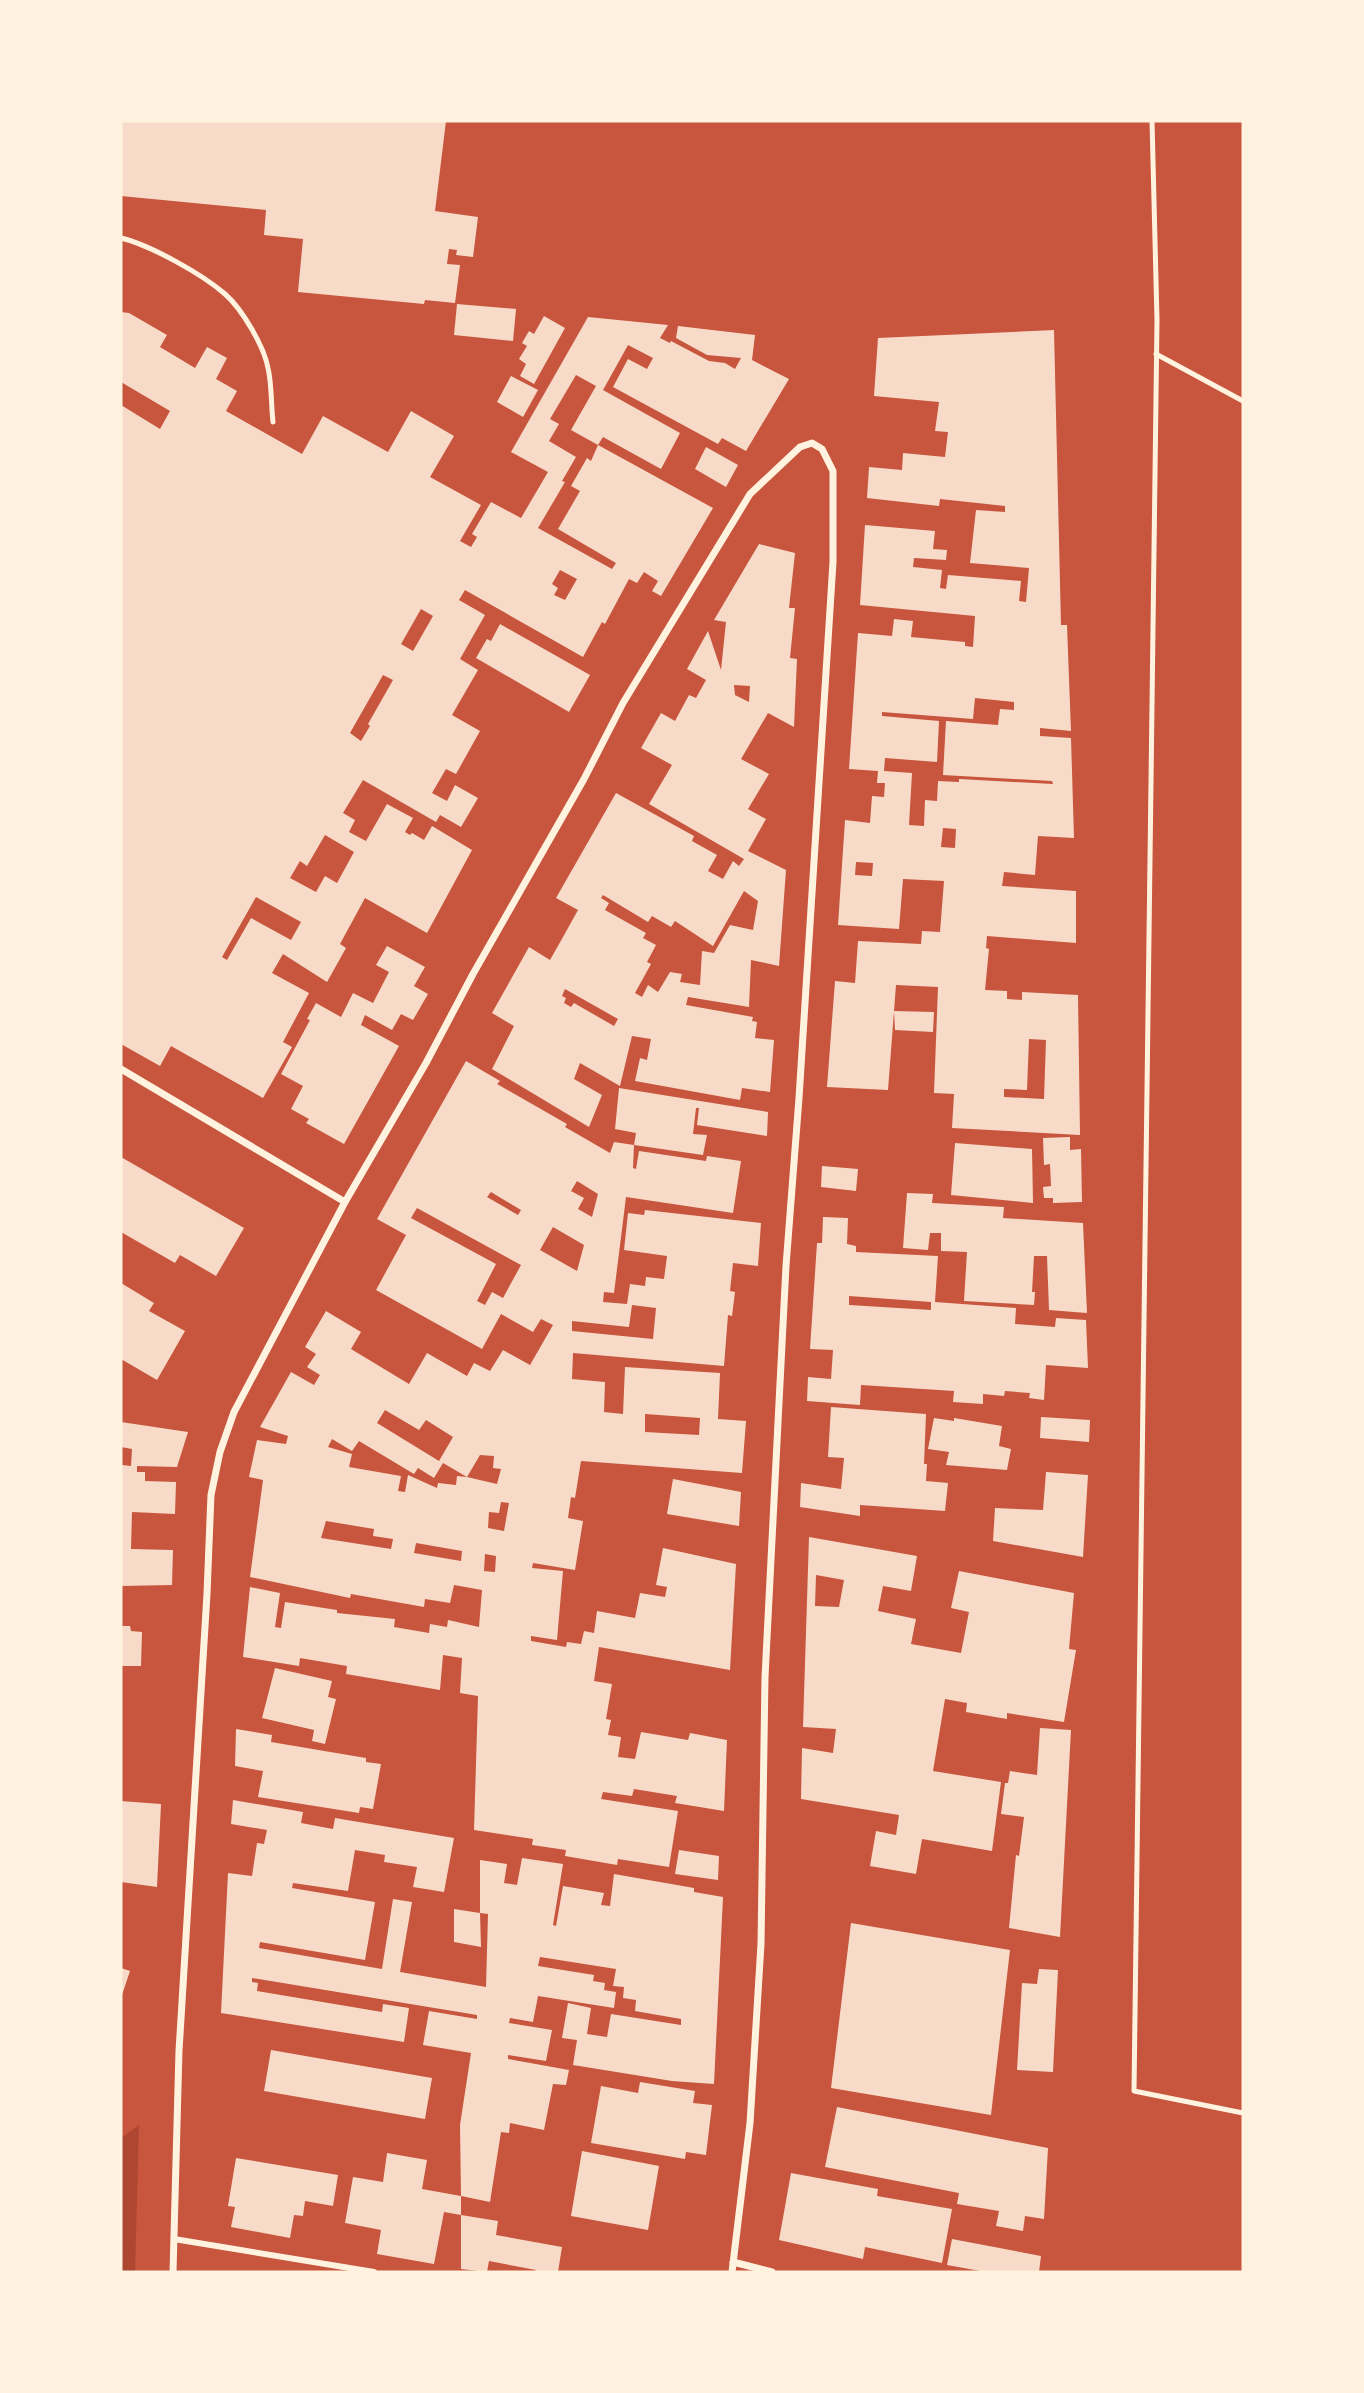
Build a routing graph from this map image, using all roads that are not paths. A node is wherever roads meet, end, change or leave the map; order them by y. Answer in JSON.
{"nodes":[{"id":1,"x":1152,"y":121,"type":"edge"},
{"id":2,"x":121,"y":238,"type":"edge"},
{"id":3,"x":1156,"y":354,"type":"junction"},
{"id":4,"x":1243,"y":401,"type":"edge"},
{"id":5,"x":273,"y":422,"type":"dead end"},
{"id":6,"x":121,"y":1069,"type":"edge"},
{"id":7,"x":345,"y":1202,"type":"junction"},
{"id":8,"x":1243,"y":2113,"type":"edge"},
{"id":9,"x":174,"y":2239,"type":"junction"},
{"id":10,"x":733,"y":2262,"type":"junction"},
{"id":11,"x":173,"y":2272,"type":"edge"},
{"id":12,"x":374,"y":2272,"type":"edge"},
{"id":13,"x":732,"y":2272,"type":"edge"},
{"id":14,"x":772,"y":2272,"type":"edge"}],
"edges":[{"from":1,"to":3,"type":"lane"},
{"from":2,"to":5,"type":"lane"},
{"from":3,"to":4,"type":"lane"},
{"from":3,"to":8,"type":"lane"},
{"from":6,"to":7,"type":"street"},
{"from":7,"to":9,"type":"street"},
{"from":7,"to":10,"type":"street"},
{"from":9,"to":11,"type":"street"},
{"from":9,"to":12,"type":"street"},
{"from":10,"to":13,"type":"street"},
{"from":10,"to":14,"type":"street"}]}
